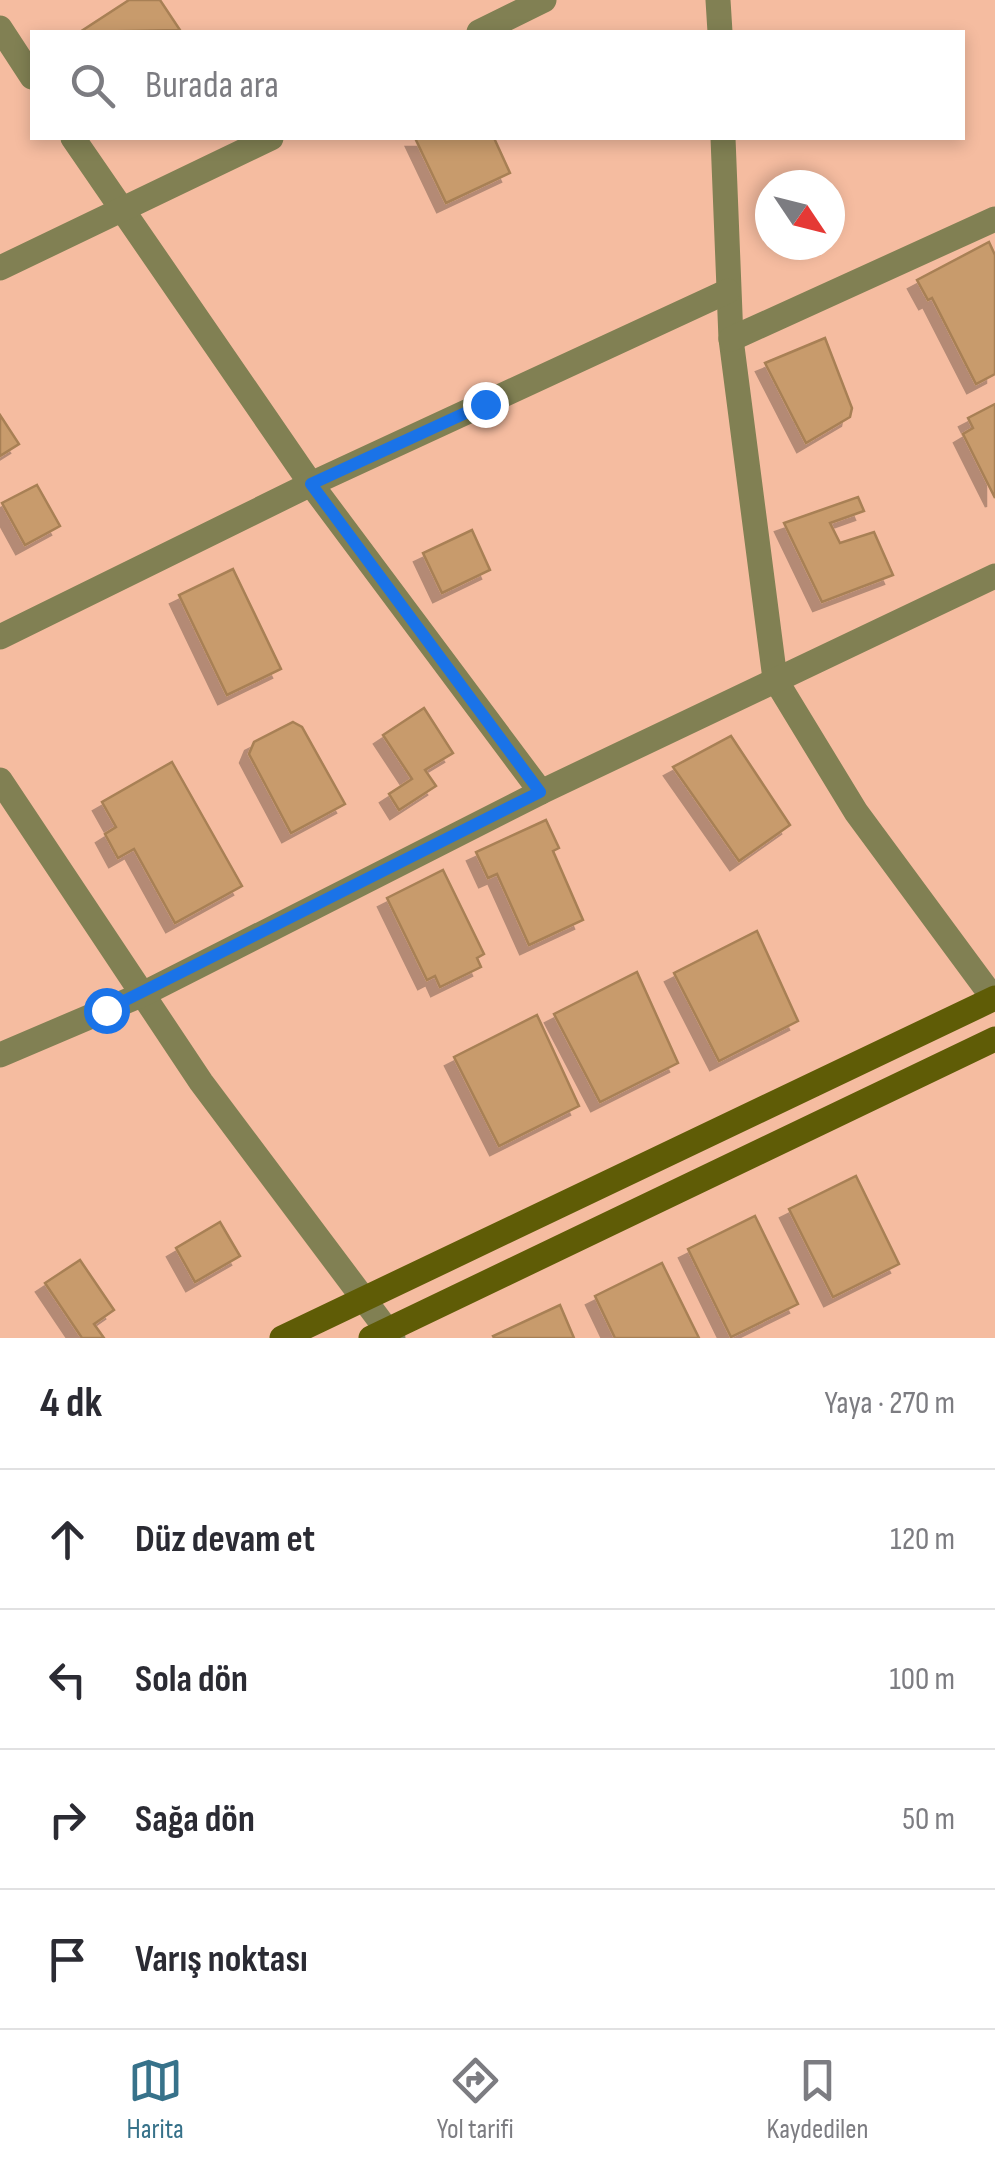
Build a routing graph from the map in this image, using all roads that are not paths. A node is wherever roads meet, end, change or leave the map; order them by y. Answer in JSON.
{"nodes":[{"id":1,"x":544,"y":0,"type":"edge"},
{"id":2,"x":718,"y":0,"type":"edge"},
{"id":3,"x":0,"y":28,"type":"edge"},
{"id":4,"x":483,"y":30,"type":"edge"},
{"id":5,"x":720,"y":30,"type":"edge"},
{"id":6,"x":30,"y":74,"type":"edge"},
{"id":7,"x":74,"y":140,"type":"edge"},
{"id":8,"x":267,"y":140,"type":"edge"},
{"id":9,"x":723,"y":140,"type":"edge"},
{"id":10,"x":122,"y":210,"type":"junction"},
{"id":11,"x":995,"y":220,"type":"edge"},
{"id":12,"x":0,"y":268,"type":"edge"},
{"id":13,"x":728,"y":291,"type":"junction"},
{"id":14,"x":731,"y":338,"type":"junction"},
{"id":15,"x":311,"y":484,"type":"junction"},
{"id":16,"x":995,"y":576,"type":"edge"},
{"id":17,"x":0,"y":637,"type":"edge"},
{"id":18,"x":775,"y":679,"type":"junction"},
{"id":19,"x":0,"y":780,"type":"edge"},
{"id":20,"x":540,"y":792,"type":"junction"},
{"id":21,"x":141,"y":995,"type":"junction"},
{"id":22,"x":994,"y":998,"type":"edge"},
{"id":23,"x":995,"y":1039,"type":"edge"},
{"id":24,"x":0,"y":1055,"type":"edge"},
{"id":25,"x":362,"y":1299,"type":"junction"},
{"id":26,"x":384,"y":1335,"type":"edge"},
{"id":27,"x":282,"y":1338,"type":"edge"}],
"edges":[{"from":1,"to":4,"type":"street"},
{"from":2,"to":5,"type":"street"},
{"from":3,"to":6,"type":"street"},
{"from":7,"to":10,"type":"street"},
{"from":8,"to":10,"type":"street"},
{"from":9,"to":13,"type":"street"},
{"from":10,"to":12,"type":"street"},
{"from":10,"to":15,"type":"street"},
{"from":11,"to":14,"type":"street"},
{"from":13,"to":14,"type":"street"},
{"from":13,"to":15,"type":"street"},
{"from":14,"to":18,"type":"street"},
{"from":15,"to":17,"type":"street"},
{"from":15,"to":20,"type":"street"},
{"from":16,"to":18,"type":"street"},
{"from":18,"to":20,"type":"street"},
{"from":18,"to":22,"type":"street"},
{"from":19,"to":21,"type":"street"},
{"from":20,"to":21,"type":"street"},
{"from":21,"to":24,"type":"street"},
{"from":21,"to":25,"type":"street"},
{"from":22,"to":25,"type":"street"},
{"from":23,"to":26,"type":"street"},
{"from":25,"to":26,"type":"street"},
{"from":25,"to":27,"type":"street"}]}
